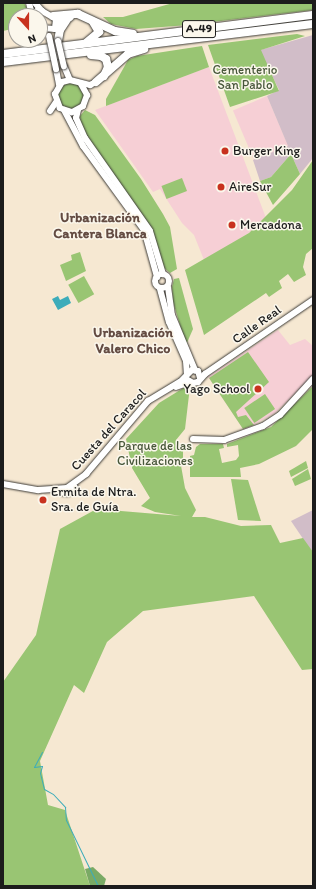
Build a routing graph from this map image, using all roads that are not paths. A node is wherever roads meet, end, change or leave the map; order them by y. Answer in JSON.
{"nodes":[{"id":1,"x":48,"y":14,"type":"edge"},
{"id":2,"x":313,"y":15,"type":"edge"},
{"id":3,"x":54,"y":16,"type":"junction"},
{"id":4,"x":71,"y":17,"type":"junction"},
{"id":5,"x":313,"y":24,"type":"edge"},
{"id":6,"x":56,"y":27,"type":"junction"},
{"id":7,"x":48,"y":30,"type":"edge"},
{"id":8,"x":141,"y":36,"type":"junction"},
{"id":9,"x":181,"y":40,"type":"junction"},
{"id":10,"x":48,"y":41,"type":"edge"},
{"id":11,"x":58,"y":41,"type":"junction"},
{"id":12,"x":85,"y":43,"type":"junction"},
{"id":13,"x":79,"y":53,"type":"junction"},
{"id":14,"x":3,"y":54,"type":"edge"},
{"id":15,"x":3,"y":62,"type":"edge"},
{"id":16,"x":70,"y":80,"type":"junction"},
{"id":17,"x":99,"y":80,"type":"junction"},
{"id":18,"x":81,"y":84,"type":"junction"},
{"id":19,"x":59,"y":85,"type":"junction"},
{"id":20,"x":86,"y":94,"type":"junction"},
{"id":21,"x":56,"y":102,"type":"junction"},
{"id":22,"x":62,"y":109,"type":"junction"},
{"id":23,"x":78,"y":110,"type":"junction"},
{"id":24,"x":163,"y":274,"type":"junction"},
{"id":25,"x":157,"y":277,"type":"junction"},
{"id":26,"x":168,"y":287,"type":"junction"},
{"id":27,"x":160,"y":289,"type":"junction"},
{"id":28,"x":313,"y":300,"type":"edge"},
{"id":29,"x":213,"y":368,"type":"junction"},
{"id":30,"x":197,"y":371,"type":"junction"},
{"id":31,"x":187,"y":374,"type":"junction"},
{"id":32,"x":200,"y":378,"type":"junction"},
{"id":33,"x":313,"y":379,"type":"edge"},
{"id":34,"x":190,"y":382,"type":"junction"},
{"id":35,"x":193,"y":439,"type":"dead end"},
{"id":36,"x":3,"y":484,"type":"edge"},
{"id":37,"x":67,"y":490,"type":"junction"}],
"edges":[{"from":1,"to":3,"type":"street"},
{"from":2,"to":8,"type":"highway","number":"A-49"},
{"from":3,"to":6,"type":"street"},
{"from":3,"to":8,"type":"highway"},
{"from":4,"to":6,"type":"highway"},
{"from":4,"to":11,"type":"highway"},
{"from":4,"to":12,"type":"highway"},
{"from":5,"to":9,"type":"highway","number":"A-49"},
{"from":6,"to":7,"type":"street"},
{"from":6,"to":11,"type":"street"},
{"from":8,"to":12,"type":"highway","number":"A-49"},
{"from":9,"to":13,"type":"highway","number":"A-49"},
{"from":9,"to":17,"type":"highway"},
{"from":10,"to":19,"type":"street","bridge":true},
{"from":11,"to":16,"type":"street","bridge":true},
{"from":12,"to":14,"type":"highway","number":"A-49"},
{"from":13,"to":15,"type":"highway","number":"A-49"},
{"from":13,"to":17,"type":"highway"},
{"from":16,"to":18,"type":"street"},
{"from":16,"to":19,"type":"street"},
{"from":17,"to":18,"type":"street"},
{"from":17,"to":20,"type":"street"},
{"from":18,"to":20,"type":"street"},
{"from":19,"to":21,"type":"street"},
{"from":20,"to":23,"type":"street"},
{"from":21,"to":22,"type":"street"},
{"from":21,"to":22,"type":"street"},
{"from":22,"to":23,"type":"street"},
{"from":22,"to":25,"type":"street"},
{"from":23,"to":24,"type":"street"},
{"from":24,"to":25,"type":"street"},
{"from":24,"to":26,"type":"street"},
{"from":25,"to":27,"type":"street"},
{"from":26,"to":27,"type":"street"},
{"from":26,"to":30,"type":"street"},
{"from":27,"to":31,"type":"street"},
{"from":28,"to":29,"type":"street","name":"Calle Real"},
{"from":29,"to":30,"type":"street","name":"Calle Real"},
{"from":29,"to":32,"type":"street","name":"Calle Real"},
{"from":30,"to":31,"type":"street","name":"Cuesta del Caracol"},
{"from":30,"to":32,"type":"street"},
{"from":31,"to":34,"type":"street"},
{"from":31,"to":37,"type":"street","name":"Cuesta del Caracol"},
{"from":32,"to":34,"type":"street","name":"Cuesta del Caracol"},
{"from":33,"to":35,"type":"street"},
{"from":34,"to":37,"type":"street","name":"Cuesta del Caracol"},
{"from":36,"to":37,"type":"street"}]}
